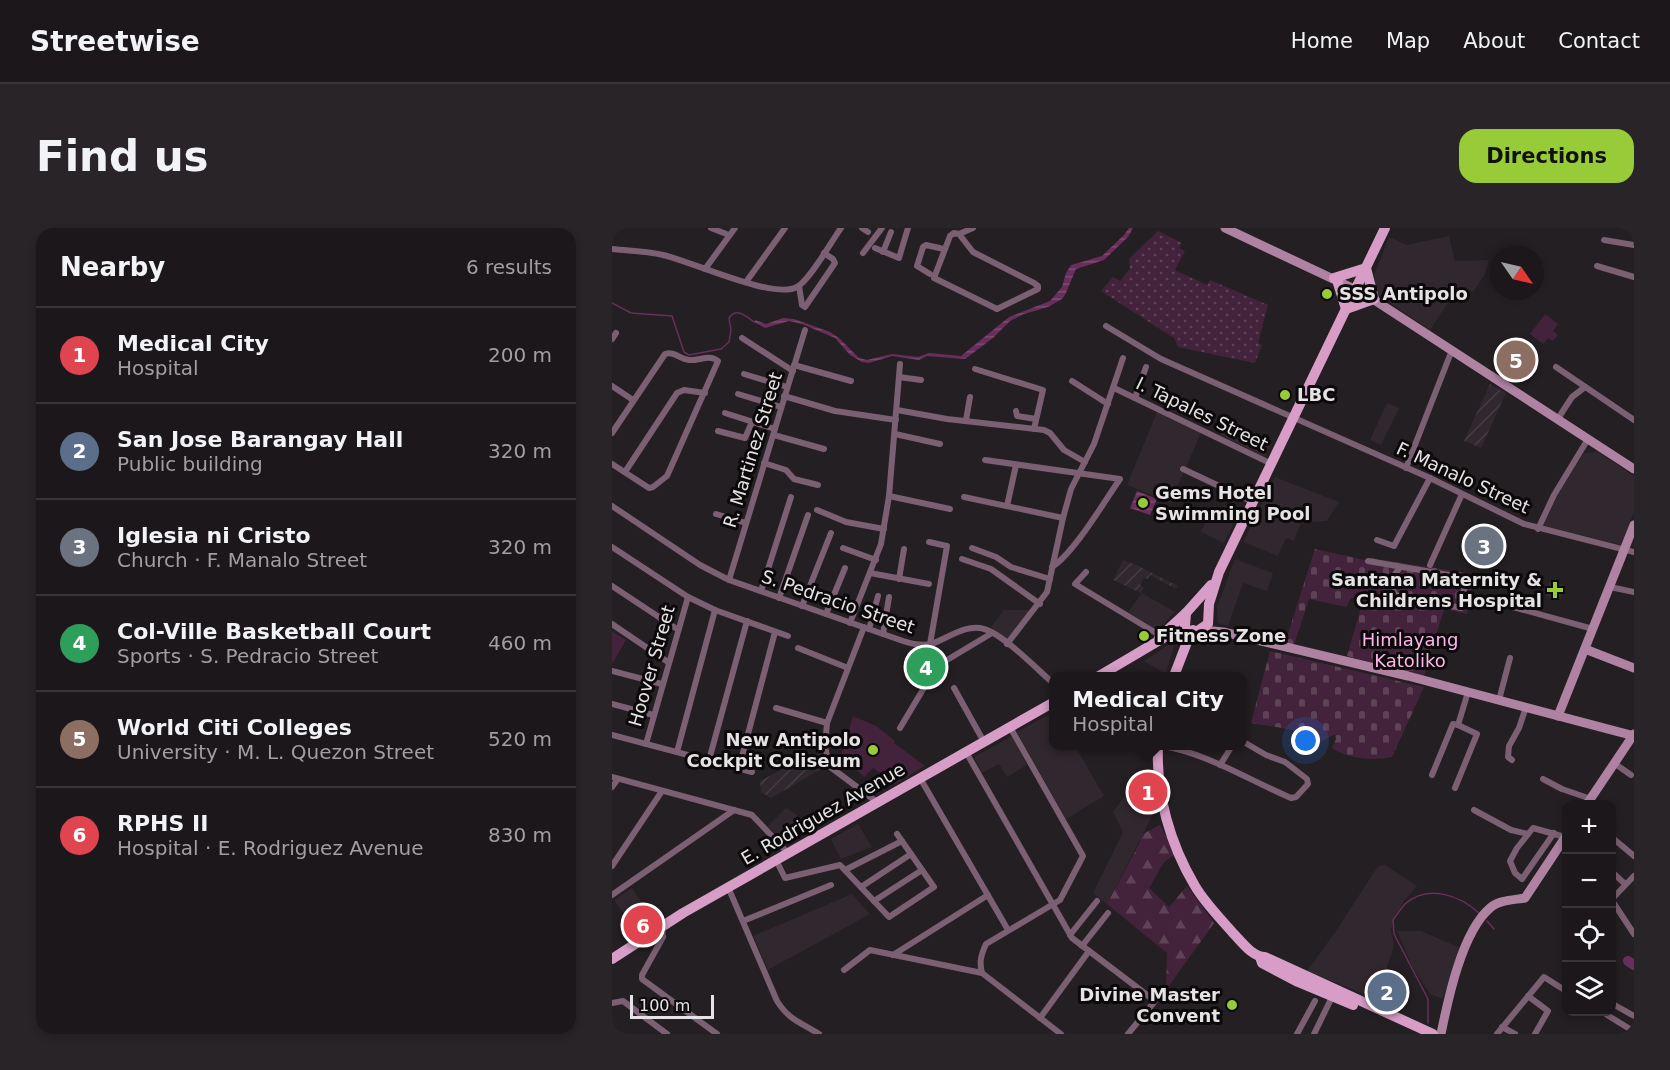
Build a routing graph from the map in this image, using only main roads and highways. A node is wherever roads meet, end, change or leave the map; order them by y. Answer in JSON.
{"nodes":[{"id":1,"x":1225,"y":228,"type":"edge"},
{"id":2,"x":1385,"y":228,"type":"edge"},
{"id":3,"x":1366,"y":268,"type":"junction"},
{"id":4,"x":1335,"y":279,"type":"junction"},
{"id":5,"x":1356,"y":289,"type":"junction"},
{"id":6,"x":1374,"y":299,"type":"junction"},
{"id":7,"x":1346,"y":309,"type":"junction"},
{"id":8,"x":1634,"y":469,"type":"edge"},
{"id":9,"x":1634,"y":525,"type":"edge"},
{"id":10,"x":1219,"y":573,"type":"junction"},
{"id":11,"x":1209,"y":617,"type":"junction"},
{"id":12,"x":1192,"y":624,"type":"junction"},
{"id":13,"x":1223,"y":632,"type":"junction"},
{"id":14,"x":1585,"y":649,"type":"junction"},
{"id":15,"x":1137,"y":655,"type":"junction"},
{"id":16,"x":1634,"y":668,"type":"edge"},
{"id":17,"x":1106,"y":672,"type":"edge"},
{"id":18,"x":1175,"y":672,"type":"edge"},
{"id":19,"x":1049,"y":704,"type":"edge"},
{"id":20,"x":1558,"y":716,"type":"junction"},
{"id":21,"x":1634,"y":735,"type":"edge"},
{"id":22,"x":1158,"y":750,"type":"edge"},
{"id":23,"x":1590,"y":800,"type":"edge"},
{"id":24,"x":1562,"y":842,"type":"edge"},
{"id":25,"x":1260,"y":957,"type":"junction"},
{"id":26,"x":612,"y":959,"type":"edge"},
{"id":27,"x":1418,"y":1034,"type":"edge"},
{"id":28,"x":1433,"y":1034,"type":"edge"},
{"id":29,"x":1441,"y":1034,"type":"edge"}],
"edges":[{"from":1,"to":4,"type":"main road"},
{"from":2,"to":3,"type":"main road"},
{"from":3,"to":4,"type":"main road"},
{"from":3,"to":5,"type":"main road"},
{"from":3,"to":6,"type":"main road"},
{"from":4,"to":5,"type":"main road"},
{"from":4,"to":7,"type":"main road"},
{"from":5,"to":6,"type":"main road"},
{"from":5,"to":7,"type":"main road"},
{"from":6,"to":7,"type":"main road"},
{"from":6,"to":8,"type":"main road"},
{"from":7,"to":10,"type":"main road"},
{"from":9,"to":14,"type":"main road"},
{"from":10,"to":11,"type":"main road"},
{"from":10,"to":12,"type":"main road"},
{"from":11,"to":12,"type":"main road"},
{"from":11,"to":12,"type":"main road"},
{"from":11,"to":13,"type":"main road"},
{"from":12,"to":13,"type":"main road"},
{"from":12,"to":15,"type":"main road"},
{"from":12,"to":15,"type":"main road"},
{"from":12,"to":18,"type":"main road"},
{"from":13,"to":20,"type":"main road"},
{"from":14,"to":16,"type":"main road"},
{"from":14,"to":20,"type":"main road"},
{"from":15,"to":17,"type":"main road"},
{"from":19,"to":26,"type":"main road","name":"E. Rodriguez Avenue"},
{"from":20,"to":21,"type":"main road"},
{"from":21,"to":23,"type":"main road"},
{"from":22,"to":25,"type":"main road"},
{"from":24,"to":29,"type":"main road"},
{"from":25,"to":27,"type":"main road"},
{"from":25,"to":28,"type":"main road"}]}
